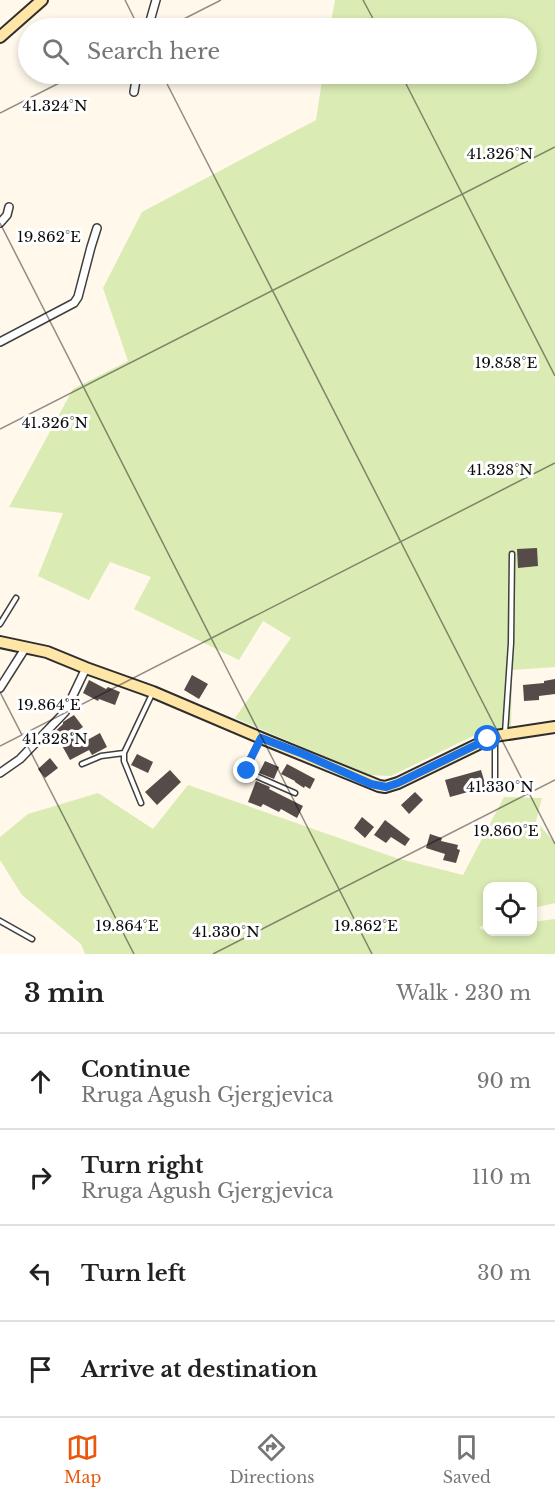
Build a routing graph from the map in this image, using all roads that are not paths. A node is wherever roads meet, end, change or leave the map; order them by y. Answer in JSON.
{"nodes":[{"id":1,"x":42,"y":0,"type":"edge"},
{"id":2,"x":156,"y":0,"type":"edge"},
{"id":3,"x":22,"y":18,"type":"edge"},
{"id":4,"x":151,"y":18,"type":"edge"},
{"id":5,"x":18,"y":21,"type":"edge"},
{"id":6,"x":0,"y":37,"type":"edge"},
{"id":7,"x":135,"y":84,"type":"edge"},
{"id":8,"x":134,"y":92,"type":"dead end"},
{"id":9,"x":9,"y":207,"type":"dead end"},
{"id":10,"x":0,"y":224,"type":"edge"},
{"id":11,"x":98,"y":228,"type":"dead end"},
{"id":12,"x":0,"y":342,"type":"edge"},
{"id":13,"x":512,"y":554,"type":"dead end"},
{"id":14,"x":16,"y":598,"type":"dead end"},
{"id":15,"x":0,"y":624,"type":"edge"},
{"id":16,"x":0,"y":642,"type":"edge"},
{"id":17,"x":26,"y":647,"type":"junction"},
{"id":18,"x":86,"y":668,"type":"junction"},
{"id":19,"x":0,"y":688,"type":"edge"},
{"id":20,"x":153,"y":692,"type":"junction"},
{"id":21,"x":555,"y":727,"type":"edge"},
{"id":22,"x":500,"y":735,"type":"junction"},
{"id":23,"x":261,"y":738,"type":"junction"},
{"id":24,"x":124,"y":753,"type":"junction"},
{"id":25,"x":82,"y":764,"type":"dead end"},
{"id":26,"x":0,"y":773,"type":"edge"},
{"id":27,"x":495,"y":787,"type":"dead end"},
{"id":28,"x":295,"y":793,"type":"dead end"},
{"id":29,"x":141,"y":804,"type":"dead end"},
{"id":30,"x":0,"y":921,"type":"edge"},
{"id":31,"x":32,"y":939,"type":"dead end"}],
"edges":[{"from":1,"to":3,"type":"main road"},
{"from":2,"to":4,"type":"street"},
{"from":5,"to":6,"type":"main road"},
{"from":7,"to":8,"type":"street"},
{"from":9,"to":10,"type":"street"},
{"from":11,"to":12,"type":"street"},
{"from":13,"to":22,"type":"lane"},
{"from":14,"to":15,"type":"lane"},
{"from":16,"to":17,"type":"main road"},
{"from":17,"to":18,"type":"main road"},
{"from":17,"to":19,"type":"street"},
{"from":18,"to":20,"type":"main road"},
{"from":18,"to":26,"type":"street"},
{"from":20,"to":23,"type":"main road"},
{"from":20,"to":24,"type":"lane"},
{"from":21,"to":22,"type":"main road"},
{"from":22,"to":23,"type":"main road"},
{"from":22,"to":27,"type":"lane"},
{"from":23,"to":28,"type":"lane"},
{"from":24,"to":25,"type":"lane"},
{"from":24,"to":29,"type":"lane"},
{"from":30,"to":31,"type":"lane"}]}
